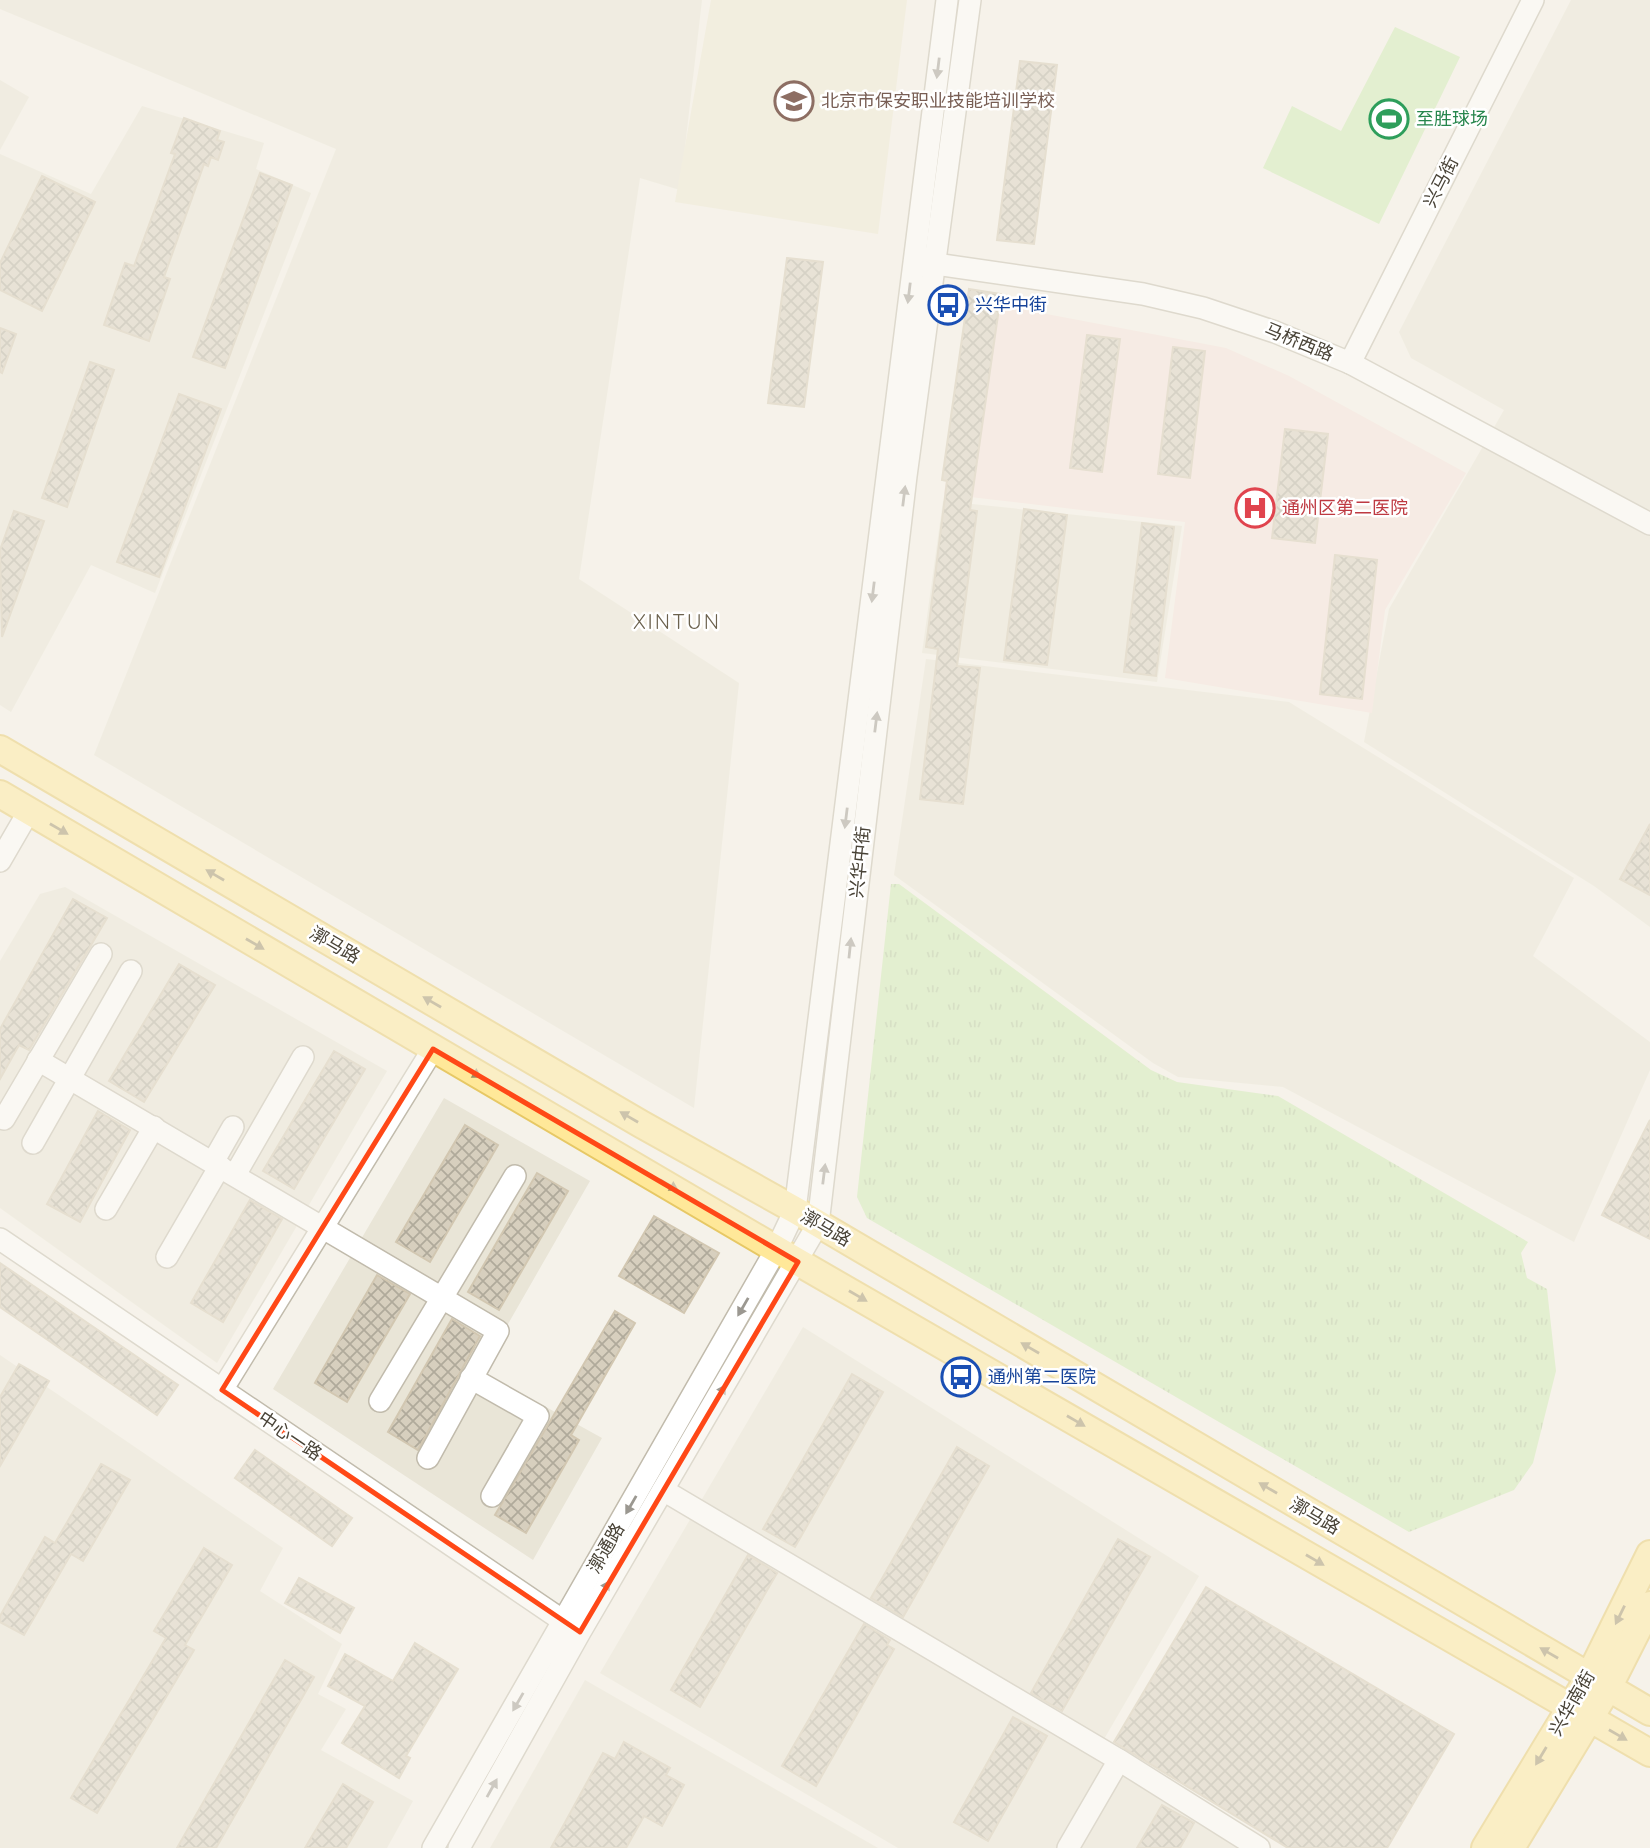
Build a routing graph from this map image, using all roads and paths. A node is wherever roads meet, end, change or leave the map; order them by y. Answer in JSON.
{"nodes":[{"id":1,"x":947,"y":0,"type":"edge"},
{"id":2,"x":970,"y":0,"type":"edge"},
{"id":3,"x":1532,"y":0,"type":"edge"},
{"id":4,"x":914,"y":261,"type":"junction"},
{"id":5,"x":935,"y":264,"type":"junction"},
{"id":6,"x":1350,"y":363,"type":"junction"},
{"id":7,"x":1650,"y":524,"type":"edge"},
{"id":8,"x":0,"y":749,"type":"edge"},
{"id":9,"x":0,"y":794,"type":"edge"},
{"id":10,"x":29,"y":811,"type":"junction"},
{"id":11,"x":0,"y":861,"type":"edge"},
{"id":12,"x":101,"y":954,"type":"dead end"},
{"id":13,"x":131,"y":971,"type":"dead end"},
{"id":14,"x":433,"y":1049,"type":"junction"},
{"id":15,"x":303,"y":1057,"type":"dead end"},
{"id":16,"x":38,"y":1060,"type":"junction"},
{"id":17,"x":70,"y":1078,"type":"junction"},
{"id":18,"x":4,"y":1119,"type":"dead end"},
{"id":19,"x":233,"y":1127,"type":"dead end"},
{"id":20,"x":154,"y":1128,"type":"junction"},
{"id":21,"x":33,"y":1143,"type":"dead end"},
{"id":22,"x":222,"y":1168,"type":"junction"},
{"id":23,"x":515,"y":1176,"type":"dead end"},
{"id":24,"x":106,"y":1209,"type":"dead end"},
{"id":25,"x":795,"y":1210,"type":"junction"},
{"id":26,"x":818,"y":1224,"type":"junction"},
{"id":27,"x":323,"y":1227,"type":"junction"},
{"id":28,"x":0,"y":1239,"type":"edge"},
{"id":29,"x":788,"y":1255,"type":"junction"},
{"id":30,"x":167,"y":1257,"type":"dead end"},
{"id":31,"x":440,"y":1298,"type":"junction"},
{"id":32,"x":471,"y":1378,"type":"junction"},
{"id":33,"x":222,"y":1390,"type":"junction"},
{"id":34,"x":380,"y":1401,"type":"dead end"},
{"id":35,"x":428,"y":1458,"type":"dead end"},
{"id":36,"x":663,"y":1490,"type":"junction"},
{"id":37,"x":492,"y":1496,"type":"dead end"},
{"id":38,"x":1650,"y":1554,"type":"edge"},
{"id":39,"x":1650,"y":1605,"type":"edge"},
{"id":40,"x":572,"y":1627,"type":"junction"},
{"id":41,"x":1599,"y":1683,"type":"junction"},
{"id":42,"x":1650,"y":1712,"type":"edge"},
{"id":43,"x":1581,"y":1713,"type":"junction"},
{"id":44,"x":1650,"y":1753,"type":"edge"},
{"id":45,"x":1119,"y":1760,"type":"junction"},
{"id":46,"x":433,"y":1848,"type":"edge"},
{"id":47,"x":459,"y":1848,"type":"edge"},
{"id":48,"x":1068,"y":1848,"type":"edge"},
{"id":49,"x":1259,"y":1848,"type":"edge"},
{"id":50,"x":1486,"y":1848,"type":"edge"},
{"id":51,"x":1511,"y":1848,"type":"edge"}],
"edges":[{"from":1,"to":4,"type":"street","name":"兴华中街","one_way":true},
{"from":2,"to":5,"type":"street","name":"兴华中街"},
{"from":3,"to":6,"type":"street","name":"兴马街"},
{"from":4,"to":5,"type":"street","name":"马桥西路"},
{"from":4,"to":25,"type":"street","name":"兴华中街","one_way":true},
{"from":5,"to":6,"type":"street","name":"马桥西路"},
{"from":26,"to":5,"type":"street","name":"兴华中街","one_way":true},
{"from":6,"to":7,"type":"street","name":"马桥西路"},
{"from":25,"to":8,"type":"main road","name":"漷马路","one_way":true},
{"from":9,"to":10,"type":"main road"},
{"from":10,"to":11,"type":"street"},
{"from":10,"to":14,"type":"main road","one_way":true},
{"from":12,"to":16,"type":"street"},
{"from":13,"to":17,"type":"street"},
{"from":14,"to":27,"type":"street"},
{"from":14,"to":29,"type":"main road","one_way":true},
{"from":15,"to":22,"type":"street"},
{"from":16,"to":17,"type":"street"},
{"from":16,"to":18,"type":"street"},
{"from":17,"to":20,"type":"street"},
{"from":17,"to":21,"type":"street"},
{"from":19,"to":22,"type":"street"},
{"from":20,"to":22,"type":"street"},
{"from":20,"to":24,"type":"street"},
{"from":22,"to":27,"type":"street"},
{"from":22,"to":30,"type":"street"},
{"from":23,"to":31,"type":"street"},
{"from":25,"to":26,"type":"main road","name":"漷马路"},
{"from":25,"to":29,"type":"street","name":"兴华中街"},
{"from":26,"to":29,"type":"street","name":"兴华中街"},
{"from":41,"to":26,"type":"main road","name":"漷马路","one_way":true},
{"from":27,"to":31,"type":"street"},
{"from":27,"to":33,"type":"street"},
{"from":28,"to":33,"type":"street","name":"中心一路"},
{"from":36,"to":29,"type":"street","name":"漷通路","one_way":true},
{"from":29,"to":40,"type":"street","name":"漷通路","one_way":true},
{"from":29,"to":43,"type":"main road","one_way":true},
{"from":31,"to":32,"type":"street"},
{"from":31,"to":34,"type":"street"},
{"from":32,"to":35,"type":"street"},
{"from":32,"to":37,"type":"street"},
{"from":33,"to":40,"type":"street","name":"中心一路"},
{"from":40,"to":36,"type":"street","name":"漷通路","one_way":true},
{"from":36,"to":45,"type":"street"},
{"from":38,"to":41,"type":"main road","name":"兴华南街","one_way":true},
{"from":39,"to":41,"type":"main road","name":"兴华南街"},
{"from":40,"to":46,"type":"street","name":"漷通路","one_way":true},
{"from":47,"to":40,"type":"street","name":"漷通路","one_way":true},
{"from":41,"to":42,"type":"main road","name":"漷马路"},
{"from":41,"to":43,"type":"main road","name":"兴华南街"},
{"from":43,"to":44,"type":"main road","one_way":true},
{"from":43,"to":50,"type":"main road","name":"兴华南街","one_way":true},
{"from":43,"to":51,"type":"main road","name":"兴华南街"},
{"from":45,"to":48,"type":"street"},
{"from":45,"to":49,"type":"street"}]}
